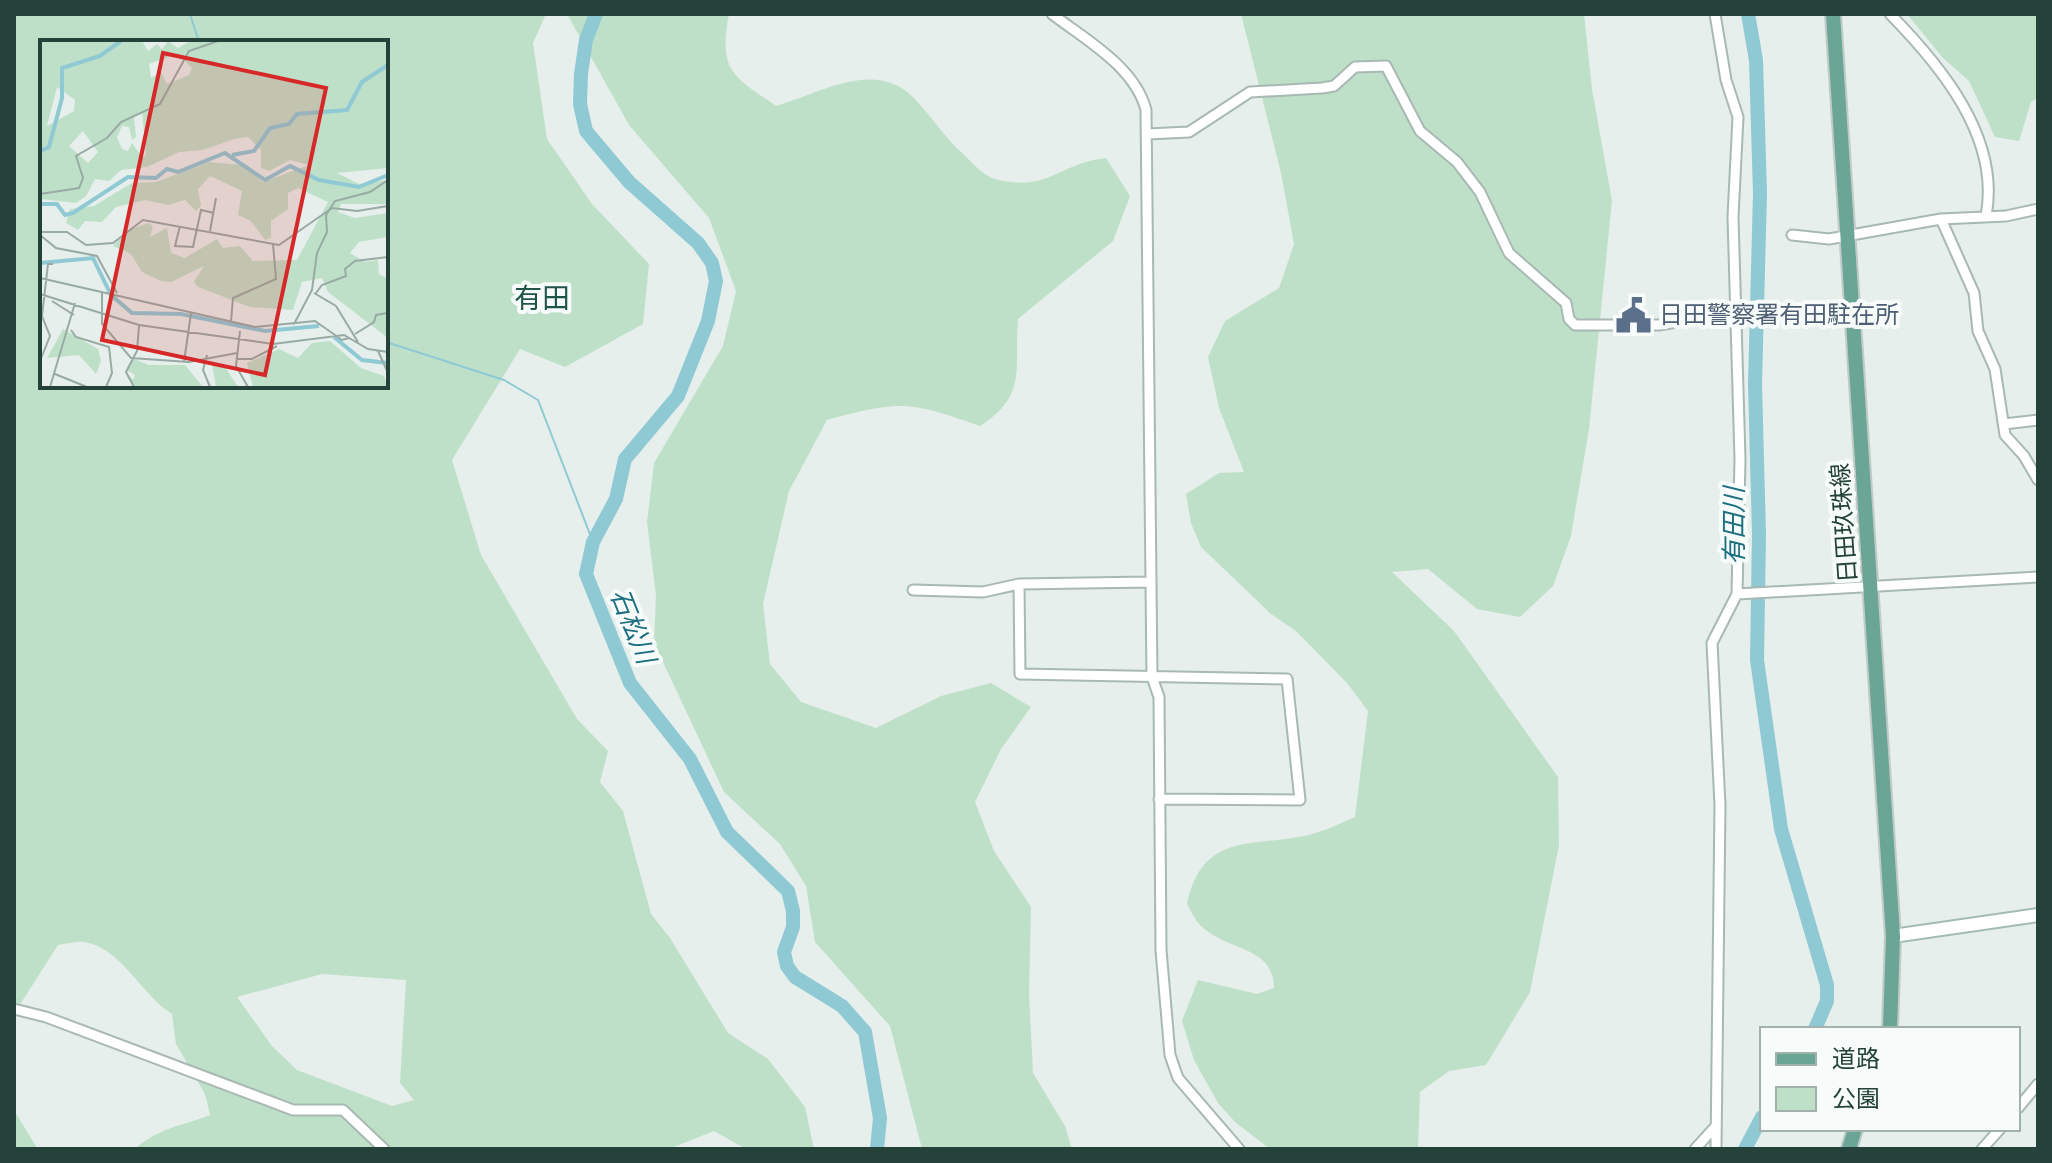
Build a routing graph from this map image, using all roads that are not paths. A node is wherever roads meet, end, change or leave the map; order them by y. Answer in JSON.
{"nodes":[{"id":1,"x":1052,"y":14,"type":"edge"},
{"id":2,"x":1715,"y":14,"type":"edge"},
{"id":3,"x":1833,"y":14,"type":"edge"},
{"id":4,"x":1890,"y":14,"type":"edge"},
{"id":5,"x":1148,"y":134,"type":"junction"},
{"id":6,"x":2038,"y":209,"type":"edge"},
{"id":7,"x":1986,"y":216,"type":"junction"},
{"id":8,"x":1941,"y":219,"type":"junction"},
{"id":9,"x":1792,"y":235,"type":"dead end"},
{"id":10,"x":1847,"y":237,"type":"junction"},
{"id":11,"x":1736,"y":312,"type":"junction"},
{"id":12,"x":2038,"y":420,"type":"edge"},
{"id":13,"x":2004,"y":424,"type":"junction"},
{"id":14,"x":2038,"y":480,"type":"edge"},
{"id":15,"x":2038,"y":577,"type":"edge"},
{"id":16,"x":1150,"y":582,"type":"junction"},
{"id":17,"x":1019,"y":584,"type":"junction"},
{"id":18,"x":1870,"y":589,"type":"junction"},
{"id":19,"x":913,"y":590,"type":"dead end"},
{"id":20,"x":1737,"y":594,"type":"junction"},
{"id":21,"x":1152,"y":677,"type":"junction"},
{"id":22,"x":1159,"y":799,"type":"junction"},
{"id":23,"x":2038,"y":915,"type":"edge"},
{"id":24,"x":1893,"y":936,"type":"junction"},
{"id":25,"x":14,"y":1009,"type":"edge"},
{"id":26,"x":1890,"y":1027,"type":"edge"},
{"id":27,"x":2038,"y":1084,"type":"edge"},
{"id":28,"x":2020,"y":1106,"type":"edge"},
{"id":29,"x":1716,"y":1131,"type":"junction"},
{"id":30,"x":1998,"y":1131,"type":"edge"},
{"id":31,"x":384,"y":1149,"type":"edge"},
{"id":32,"x":1239,"y":1149,"type":"edge"},
{"id":33,"x":1695,"y":1149,"type":"edge"},
{"id":34,"x":1716,"y":1149,"type":"edge"},
{"id":35,"x":1982,"y":1149,"type":"edge"}],
"edges":[{"from":1,"to":5,"type":"street"},
{"from":2,"to":11,"type":"street"},
{"from":3,"to":10,"type":"main road","name":"日田玖珠線"},
{"from":4,"to":7,"type":"street"},
{"from":5,"to":11,"type":"street"},
{"from":5,"to":16,"type":"street"},
{"from":6,"to":7,"type":"street"},
{"from":7,"to":8,"type":"street"},
{"from":8,"to":10,"type":"street"},
{"from":8,"to":13,"type":"street"},
{"from":9,"to":10,"type":"street"},
{"from":10,"to":18,"type":"main road","name":"日田玖珠線"},
{"from":11,"to":20,"type":"street"},
{"from":12,"to":13,"type":"street"},
{"from":13,"to":14,"type":"street"},
{"from":15,"to":18,"type":"street"},
{"from":16,"to":17,"type":"street"},
{"from":16,"to":21,"type":"street"},
{"from":17,"to":19,"type":"street"},
{"from":17,"to":21,"type":"street"},
{"from":18,"to":20,"type":"street"},
{"from":18,"to":24,"type":"main road","name":"日田玖珠線"},
{"from":20,"to":29,"type":"street"},
{"from":21,"to":22,"type":"street"},
{"from":21,"to":22,"type":"street"},
{"from":22,"to":32,"type":"street"},
{"from":23,"to":24,"type":"street"},
{"from":24,"to":26,"type":"main road","name":"日田玖珠線"},
{"from":25,"to":31,"type":"street"},
{"from":27,"to":28,"type":"street"},
{"from":29,"to":33,"type":"street"},
{"from":29,"to":34,"type":"street"},
{"from":30,"to":35,"type":"street"}]}
